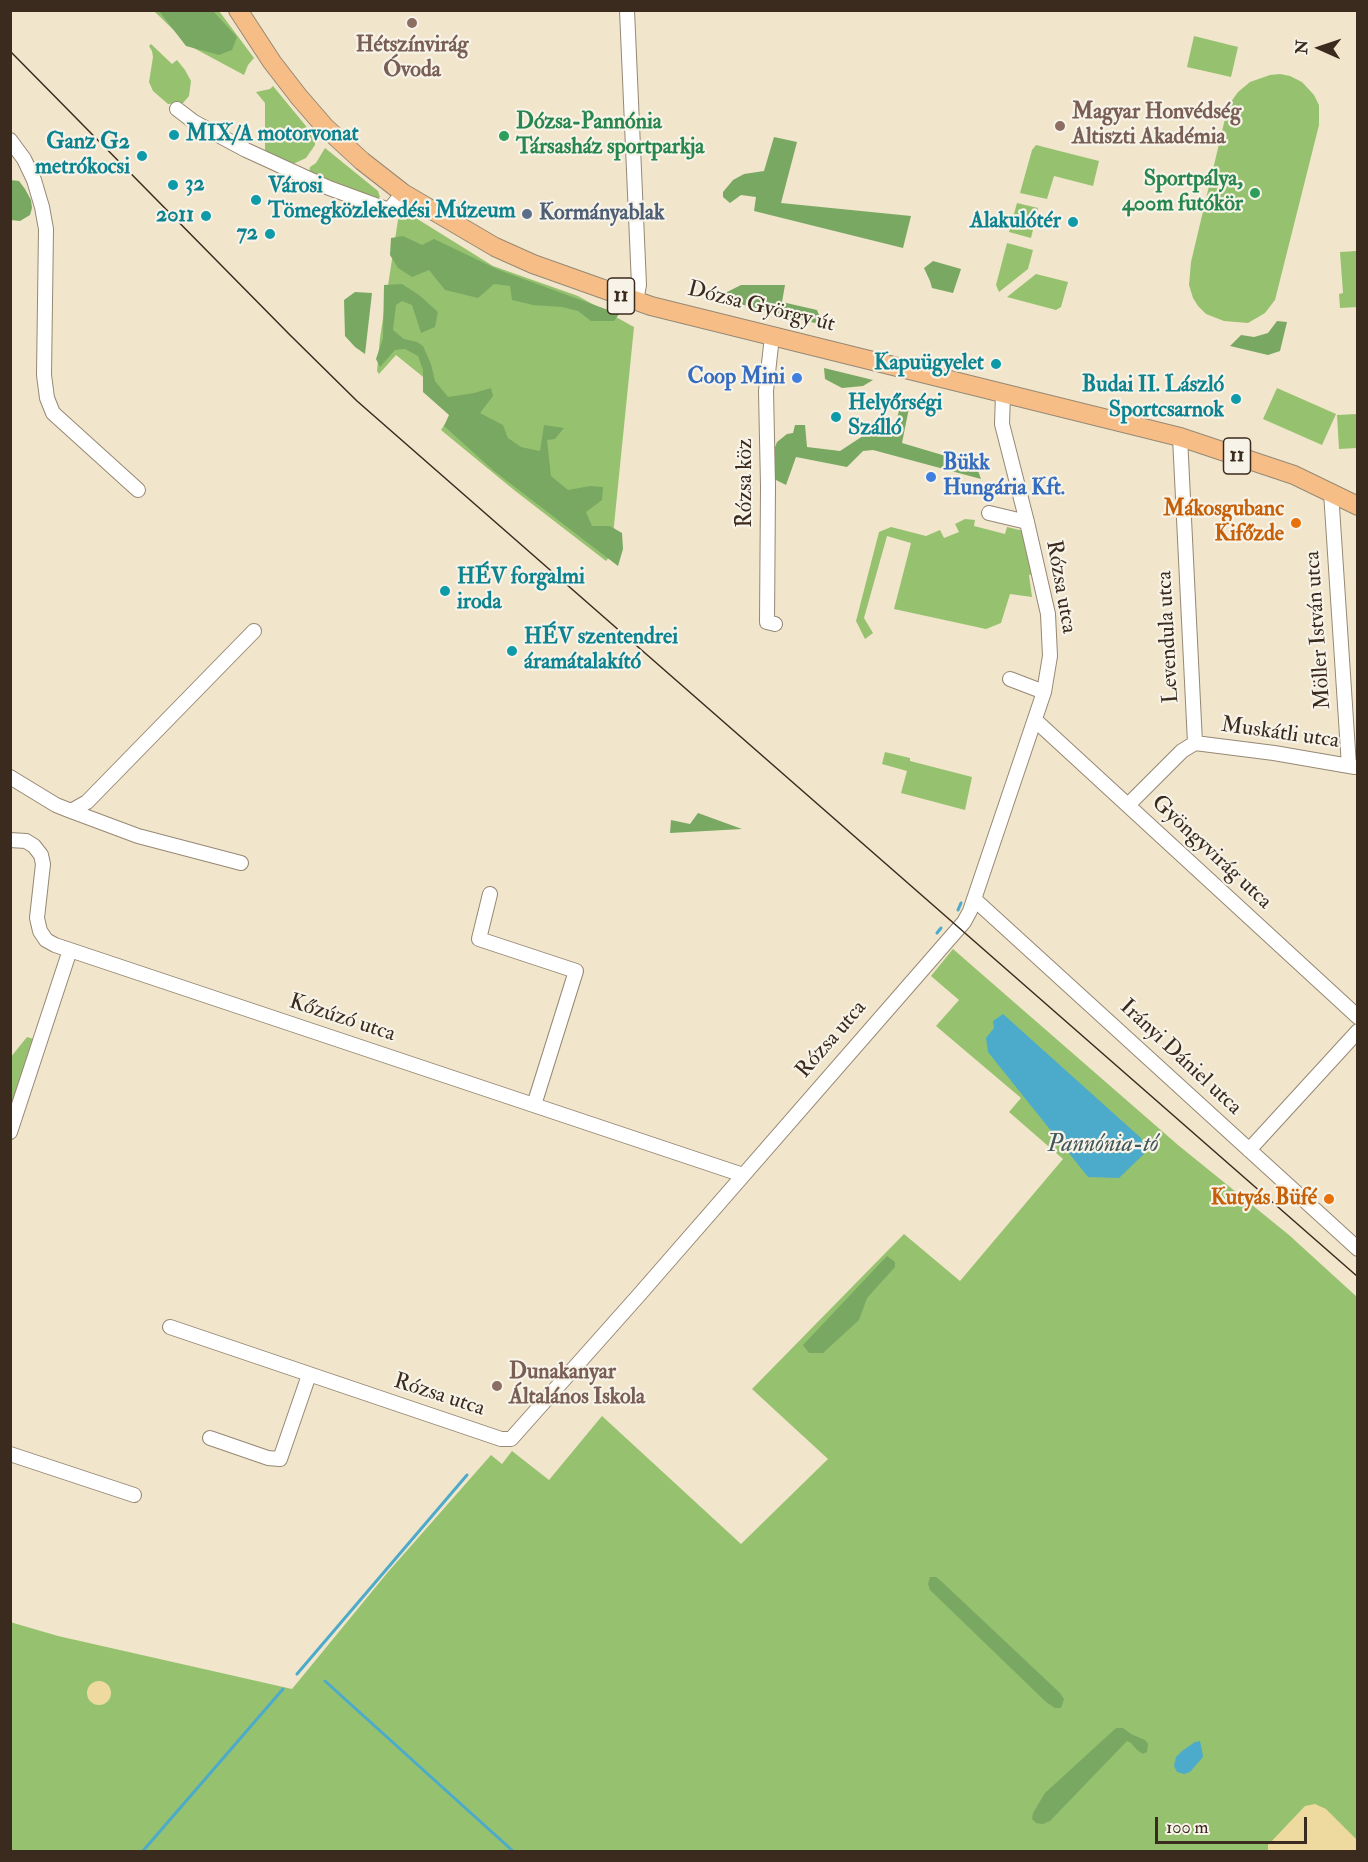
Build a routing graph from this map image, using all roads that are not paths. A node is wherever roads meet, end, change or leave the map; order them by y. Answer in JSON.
{"nodes":[{"id":1,"x":238,"y":10,"type":"edge"},
{"id":2,"x":627,"y":10,"type":"edge"},
{"id":3,"x":177,"y":109,"type":"dead end"},
{"id":4,"x":10,"y":140,"type":"edge"},
{"id":5,"x":403,"y":193,"type":"junction"},
{"id":6,"x":636,"y":301,"type":"junction"},
{"id":7,"x":772,"y":336,"type":"junction"},
{"id":8,"x":1004,"y":394,"type":"junction"},
{"id":9,"x":1180,"y":437,"type":"junction"},
{"id":10,"x":138,"y":490,"type":"dead end"},
{"id":11,"x":1331,"y":492,"type":"junction"},
{"id":12,"x":1358,"y":506,"type":"edge"},
{"id":13,"x":989,"y":513,"type":"dead end"},
{"id":14,"x":1027,"y":522,"type":"junction"},
{"id":15,"x":775,"y":624,"type":"dead end"},
{"id":16,"x":254,"y":631,"type":"dead end"},
{"id":17,"x":1010,"y":680,"type":"dead end"},
{"id":18,"x":1044,"y":692,"type":"junction"},
{"id":19,"x":1035,"y":720,"type":"junction"},
{"id":20,"x":1195,"y":743,"type":"junction"},
{"id":21,"x":1353,"y":767,"type":"edge"},
{"id":22,"x":10,"y":777,"type":"edge"},
{"id":23,"x":1128,"y":805,"type":"junction"},
{"id":24,"x":70,"y":811,"type":"junction"},
{"id":25,"x":10,"y":840,"type":"edge"},
{"id":26,"x":241,"y":863,"type":"dead end"},
{"id":27,"x":490,"y":894,"type":"dead end"},
{"id":28,"x":974,"y":899,"type":"junction"},
{"id":29,"x":70,"y":950,"type":"junction"},
{"id":30,"x":1358,"y":1017,"type":"edge"},
{"id":31,"x":1358,"y":1031,"type":"edge"},
{"id":32,"x":534,"y":1105,"type":"junction"},
{"id":33,"x":10,"y":1132,"type":"edge"},
{"id":34,"x":1249,"y":1150,"type":"junction"},
{"id":35,"x":743,"y":1175,"type":"junction"},
{"id":36,"x":1358,"y":1249,"type":"edge"},
{"id":37,"x":170,"y":1327,"type":"dead end"},
{"id":38,"x":309,"y":1375,"type":"junction"},
{"id":39,"x":210,"y":1438,"type":"dead end"},
{"id":40,"x":10,"y":1454,"type":"edge"},
{"id":41,"x":134,"y":1495,"type":"dead end"}],
"edges":[{"from":1,"to":5,"type":"main road","name":"Dózsa György út","number":"11"},
{"from":2,"to":6,"type":"street"},
{"from":3,"to":5,"type":"street"},
{"from":4,"to":10,"type":"street"},
{"from":5,"to":6,"type":"main road","name":"Dózsa György út","number":"11"},
{"from":6,"to":7,"type":"main road","name":"Dózsa György út","number":"11"},
{"from":7,"to":8,"type":"main road","name":"Dózsa György út","number":"11"},
{"from":7,"to":15,"type":"street","name":"Rózsa köz"},
{"from":8,"to":9,"type":"main road","name":"Dózsa György út","number":"11"},
{"from":8,"to":14,"type":"street","name":"Rózsa utca"},
{"from":9,"to":11,"type":"main road","name":"Dózsa György út","number":"11"},
{"from":9,"to":20,"type":"street","name":"Levendula utca"},
{"from":11,"to":12,"type":"main road","name":"Dózsa György út","number":"11"},
{"from":11,"to":21,"type":"street","name":"Möller István utca"},
{"from":13,"to":14,"type":"street"},
{"from":14,"to":18,"type":"street","name":"Rózsa utca"},
{"from":16,"to":24,"type":"street"},
{"from":17,"to":18,"type":"street"},
{"from":18,"to":19,"type":"street","name":"Rózsa utca"},
{"from":19,"to":23,"type":"street","name":"Gyöngyvirág utca"},
{"from":19,"to":28,"type":"street","name":"Rózsa utca"},
{"from":20,"to":21,"type":"street","name":"Muskátli utca"},
{"from":20,"to":23,"type":"street"},
{"from":22,"to":24,"type":"street"},
{"from":23,"to":30,"type":"street","name":"Gyöngyvirág utca"},
{"from":24,"to":26,"type":"street"},
{"from":25,"to":29,"type":"street","name":"Kőzúzó utca"},
{"from":27,"to":32,"type":"street"},
{"from":28,"to":34,"type":"street","name":"Irányi Dániel utca"},
{"from":28,"to":35,"type":"street","name":"Rózsa utca"},
{"from":29,"to":32,"type":"street","name":"Kőzúzó utca"},
{"from":29,"to":33,"type":"street"},
{"from":31,"to":34,"type":"street"},
{"from":32,"to":35,"type":"street","name":"Kőzúzó utca"},
{"from":34,"to":36,"type":"street","name":"Irányi Dániel utca"},
{"from":35,"to":38,"type":"street","name":"Rózsa utca"},
{"from":37,"to":38,"type":"street","name":"Rózsa utca"},
{"from":38,"to":39,"type":"street"},
{"from":40,"to":41,"type":"street"}]}
